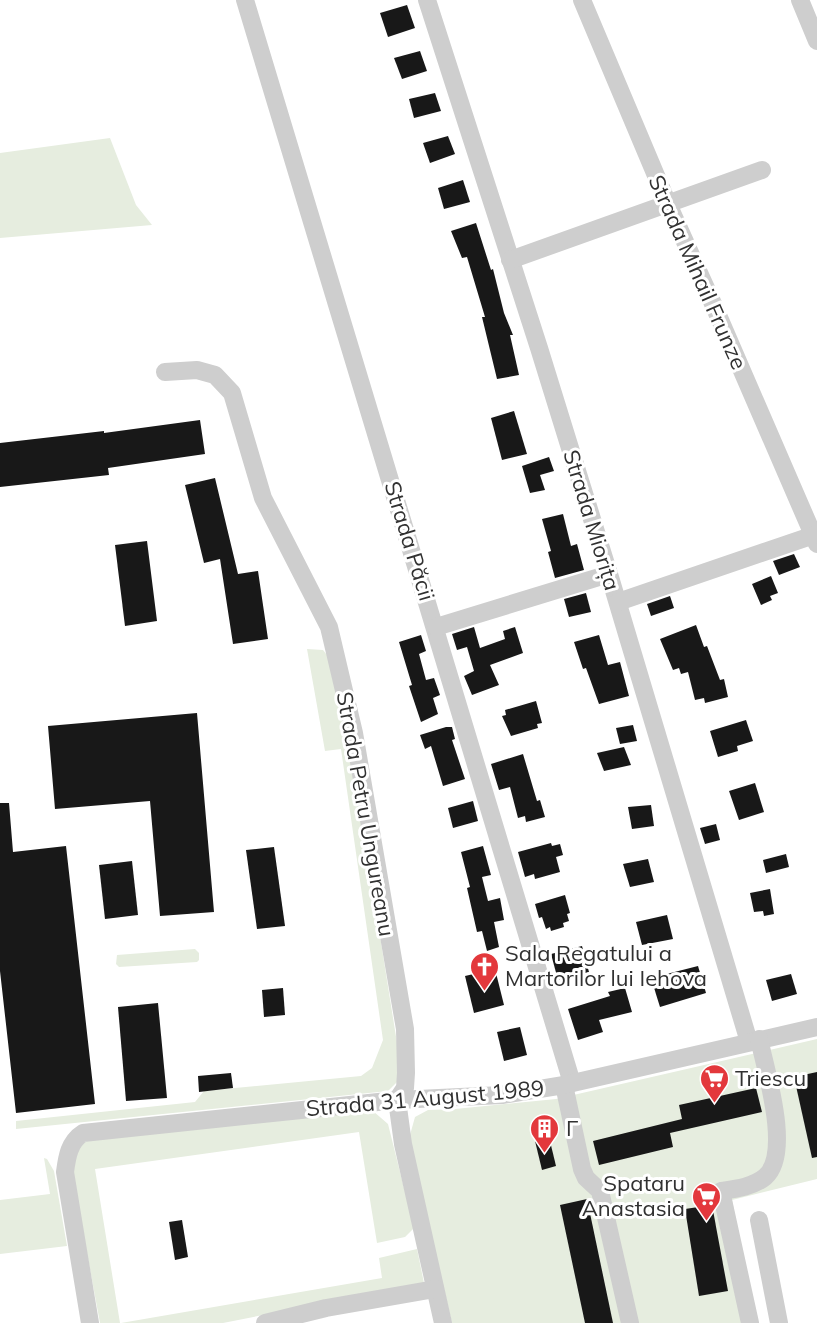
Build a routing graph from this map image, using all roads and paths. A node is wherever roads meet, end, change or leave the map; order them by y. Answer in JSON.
{"nodes":[{"id":1,"x":245,"y":0,"type":"edge"},
{"id":2,"x":427,"y":0,"type":"edge"},
{"id":3,"x":582,"y":0,"type":"edge"},
{"id":4,"x":800,"y":0,"type":"edge"},
{"id":5,"x":817,"y":41,"type":"edge"},
{"id":6,"x":762,"y":170,"type":"dead end"},
{"id":7,"x":668,"y":204,"type":"junction"},
{"id":8,"x":510,"y":260,"type":"junction"},
{"id":9,"x":165,"y":372,"type":"dead end"},
{"id":10,"x":816,"y":538,"type":"edge"},
{"id":11,"x":609,"y":574,"type":"junction"},
{"id":12,"x":618,"y":602,"type":"junction"},
{"id":13,"x":436,"y":627,"type":"junction"},
{"id":14,"x":817,"y":1027,"type":"edge"},
{"id":15,"x":754,"y":1040,"type":"junction"},
{"id":16,"x":568,"y":1084,"type":"junction"},
{"id":17,"x":397,"y":1100,"type":"junction"},
{"id":18,"x":759,"y":1220,"type":"dead end"},
{"id":19,"x":435,"y":1289,"type":"junction"},
{"id":20,"x":90,"y":1323,"type":"edge"},
{"id":21,"x":265,"y":1323,"type":"edge"},
{"id":22,"x":443,"y":1323,"type":"edge"},
{"id":23,"x":630,"y":1323,"type":"edge"},
{"id":24,"x":750,"y":1323,"type":"edge"},
{"id":25,"x":779,"y":1323,"type":"edge"}],
"edges":[{"from":1,"to":13,"type":"street","name":"Strada Păcii"},
{"from":2,"to":8,"type":"street","name":"Strada Miorița"},
{"from":3,"to":7,"type":"street","name":"Strada Mihail Frunze"},
{"from":4,"to":5,"type":"street"},
{"from":6,"to":7,"type":"street"},
{"from":7,"to":8,"type":"street"},
{"from":7,"to":10,"type":"street","name":"Strada Mihail Frunze"},
{"from":8,"to":11,"type":"street","name":"Strada Miorița"},
{"from":9,"to":17,"type":"street","name":"Strada Petru Ungureanu"},
{"from":10,"to":12,"type":"street"},
{"from":11,"to":12,"type":"street","name":"Strada Miorița"},
{"from":11,"to":13,"type":"street"},
{"from":12,"to":15,"type":"street","name":"Strada Miorița"},
{"from":13,"to":16,"type":"street","name":"Strada Păcii"},
{"from":14,"to":15,"type":"street","name":"Strada 31 August 1989"},
{"from":15,"to":16,"type":"street","name":"Strada 31 August 1989"},
{"from":15,"to":24,"type":"street","name":"Strada Miorița"},
{"from":16,"to":17,"type":"street","name":"Strada 31 August 1989"},
{"from":16,"to":23,"type":"street","name":"Strada Păcii"},
{"from":17,"to":19,"type":"street","name":"Strada Petru Ungureanu"},
{"from":17,"to":20,"type":"street","name":"Strada 31 August 1989"},
{"from":18,"to":25,"type":"street"},
{"from":19,"to":21,"type":"street"},
{"from":19,"to":22,"type":"street","name":"Strada Petru Ungureanu"}]}
